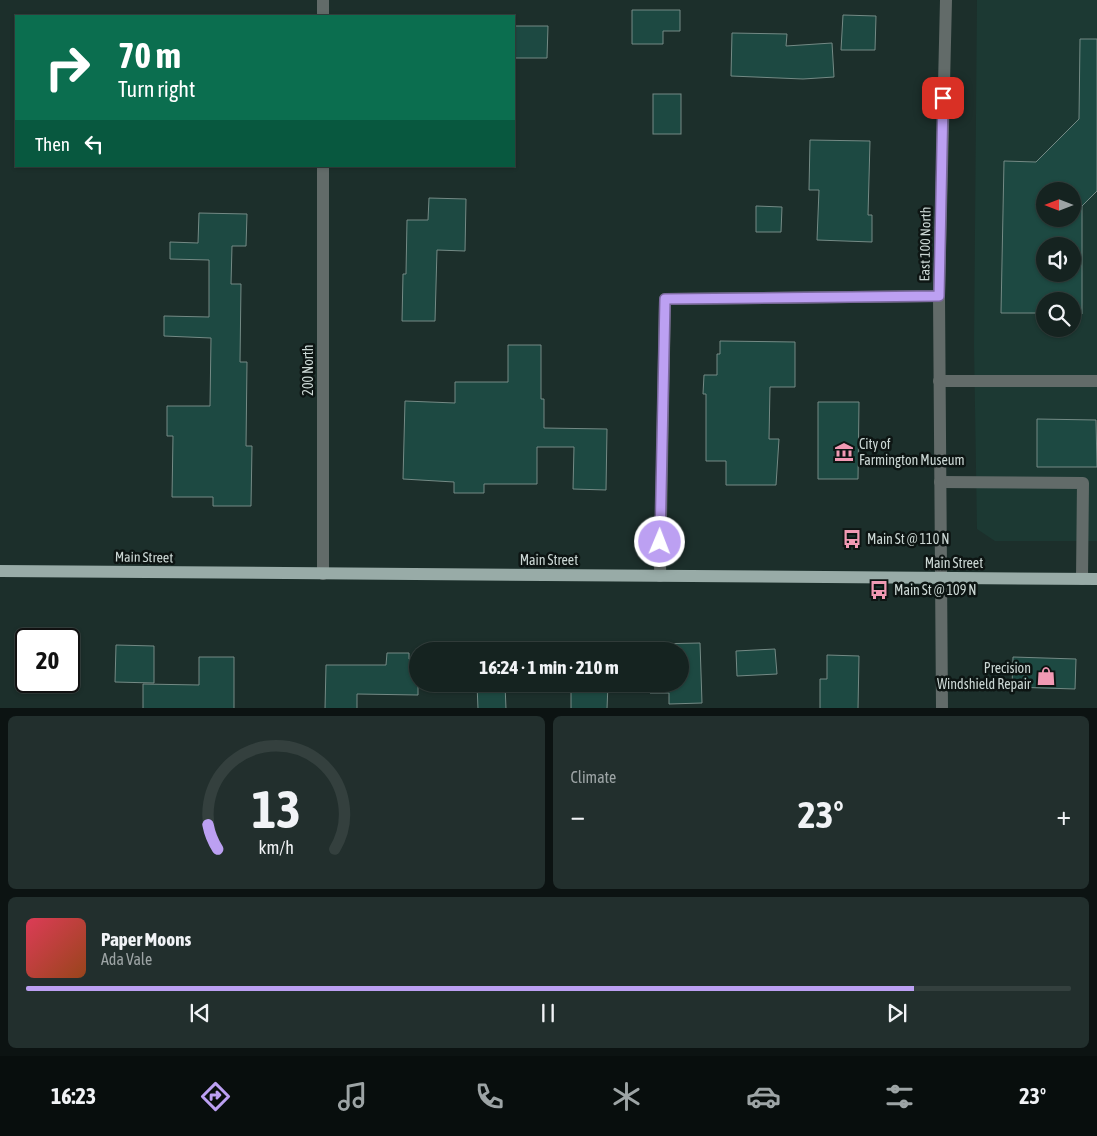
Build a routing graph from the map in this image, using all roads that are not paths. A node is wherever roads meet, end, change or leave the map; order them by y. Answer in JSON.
{"nodes":[{"id":1,"x":322,"y":0,"type":"edge"},
{"id":2,"x":946,"y":0,"type":"edge"},
{"id":3,"x":322,"y":15,"type":"edge"},
{"id":4,"x":323,"y":167,"type":"edge"},
{"id":5,"x":939,"y":296,"type":"junction"},
{"id":6,"x":939,"y":381,"type":"junction"},
{"id":7,"x":1097,"y":381,"type":"edge"},
{"id":8,"x":940,"y":482,"type":"junction"},
{"id":9,"x":0,"y":571,"type":"edge"},
{"id":10,"x":323,"y":574,"type":"junction"},
{"id":11,"x":660,"y":576,"type":"junction"},
{"id":12,"x":941,"y":578,"type":"junction"},
{"id":13,"x":1082,"y":579,"type":"junction"},
{"id":14,"x":1097,"y":579,"type":"edge"},
{"id":15,"x":942,"y":708,"type":"edge"}],
"edges":[{"from":1,"to":3,"type":"street"},
{"from":2,"to":5,"type":"street","name":"East 100 North"},
{"from":4,"to":10,"type":"street","name":"200 North"},
{"from":5,"to":6,"type":"street","name":"East 100 North"},
{"from":5,"to":11,"type":"street"},
{"from":6,"to":7,"type":"street"},
{"from":6,"to":8,"type":"street","name":"East 100 North"},
{"from":8,"to":12,"type":"street","name":"East 100 North"},
{"from":8,"to":13,"type":"street"},
{"from":9,"to":10,"type":"main road","name":"Main Street"},
{"from":10,"to":11,"type":"main road","name":"Main Street"},
{"from":11,"to":12,"type":"main road","name":"Main Street"},
{"from":12,"to":13,"type":"main road","name":"Main Street"},
{"from":12,"to":15,"type":"street","name":"East 100 North"},
{"from":13,"to":14,"type":"main road","name":"Main Street"}]}
